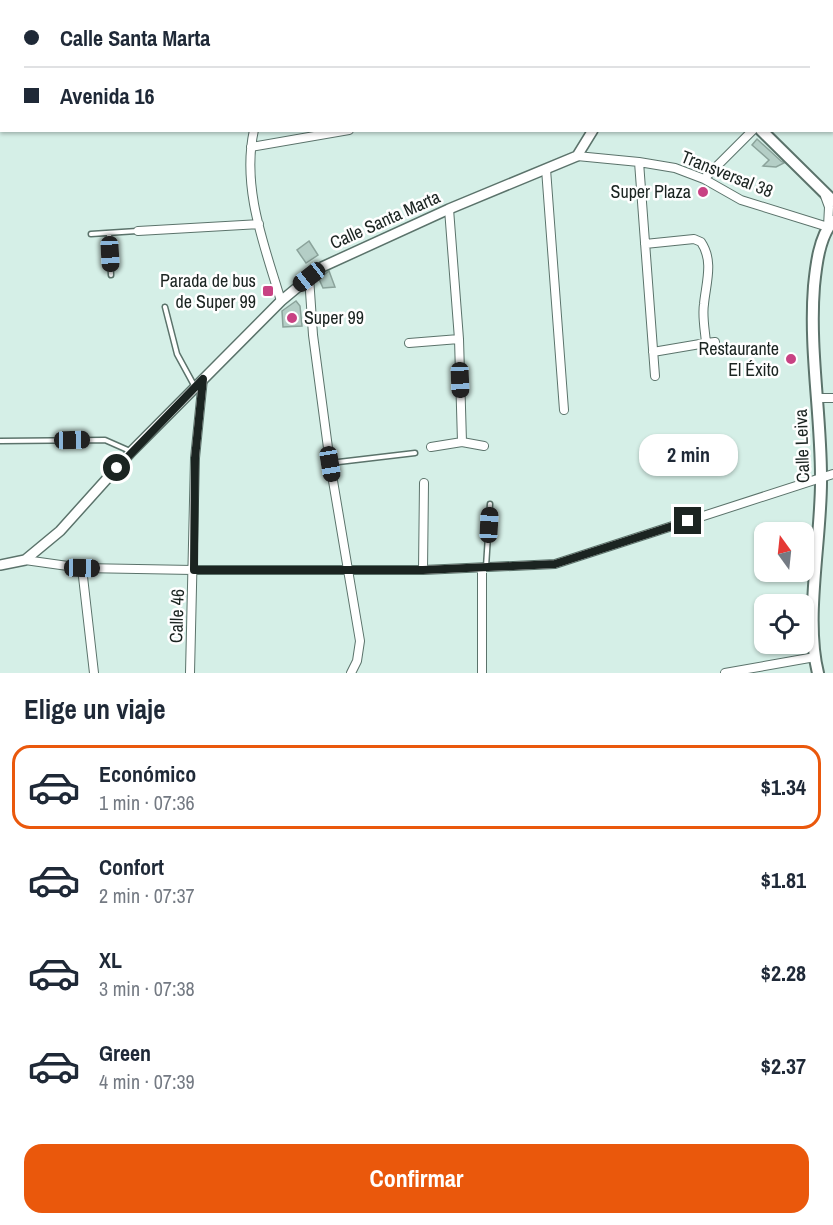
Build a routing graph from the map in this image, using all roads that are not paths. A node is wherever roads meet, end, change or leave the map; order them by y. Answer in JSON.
{"nodes":[{"id":1,"x":254,"y":132,"type":"edge"},
{"id":2,"x":337,"y":132,"type":"edge"},
{"id":3,"x":593,"y":132,"type":"edge"},
{"id":4,"x":751,"y":132,"type":"edge"},
{"id":5,"x":762,"y":132,"type":"edge"},
{"id":6,"x":251,"y":147,"type":"junction"},
{"id":7,"x":577,"y":156,"type":"junction"},
{"id":8,"x":639,"y":162,"type":"junction"},
{"id":9,"x":546,"y":169,"type":"junction"},
{"id":10,"x":704,"y":179,"type":"junction"},
{"id":11,"x":824,"y":192,"type":"junction"},
{"id":12,"x":833,"y":201,"type":"edge"},
{"id":13,"x":449,"y":209,"type":"junction"},
{"id":14,"x":259,"y":224,"type":"junction"},
{"id":15,"x":830,"y":224,"type":"edge"},
{"id":16,"x":138,"y":231,"type":"joint"},
{"id":17,"x":109,"y":233,"type":"junction"},
{"id":18,"x":91,"y":234,"type":"dead end"},
{"id":19,"x":645,"y":244,"type":"junction"},
{"id":20,"x":111,"y":275,"type":"dead end"},
{"id":21,"x":309,"y":277,"type":"junction"},
{"id":22,"x":281,"y":301,"type":"junction"},
{"id":23,"x":165,"y":307,"type":"dead end"},
{"id":24,"x":459,"y":339,"type":"junction"},
{"id":25,"x":715,"y":342,"type":"dead end"},
{"id":26,"x":409,"y":343,"type":"dead end"},
{"id":27,"x":706,"y":343,"type":"junction"},
{"id":28,"x":653,"y":352,"type":"junction"},
{"id":29,"x":655,"y":376,"type":"dead end"},
{"id":30,"x":203,"y":379,"type":"junction"},
{"id":31,"x":195,"y":388,"type":"junction"},
{"id":32,"x":816,"y":398,"type":"junction"},
{"id":33,"x":833,"y":398,"type":"edge"},
{"id":34,"x":564,"y":410,"type":"dead end"},
{"id":35,"x":0,"y":441,"type":"edge"},
{"id":36,"x":462,"y":442,"type":"junction"},
{"id":37,"x":484,"y":446,"type":"dead end"},
{"id":38,"x":431,"y":447,"type":"dead end"},
{"id":39,"x":131,"y":452,"type":"junction"},
{"id":40,"x":415,"y":453,"type":"dead end"},
{"id":41,"x":330,"y":464,"type":"junction"},
{"id":42,"x":833,"y":474,"type":"edge"},
{"id":43,"x":821,"y":478,"type":"junction"},
{"id":44,"x":424,"y":483,"type":"dead end"},
{"id":45,"x":490,"y":504,"type":"dead end"},
{"id":46,"x":25,"y":560,"type":"junction"},
{"id":47,"x":0,"y":566,"type":"edge"},
{"id":48,"x":82,"y":568,"type":"junction"},
{"id":49,"x":484,"y":568,"type":"junction"},
{"id":50,"x":194,"y":570,"type":"junction"},
{"id":51,"x":347,"y":570,"type":"junction"},
{"id":52,"x":423,"y":570,"type":"junction"},
{"id":53,"x":814,"y":657,"type":"junction"},
{"id":54,"x":94,"y":673,"type":"edge"},
{"id":55,"x":190,"y":673,"type":"edge"},
{"id":56,"x":351,"y":673,"type":"edge"},
{"id":57,"x":482,"y":673,"type":"edge"},
{"id":58,"x":725,"y":673,"type":"edge"},
{"id":59,"x":818,"y":673,"type":"edge"}],
"edges":[{"from":1,"to":6,"type":"street"},
{"from":2,"to":6,"type":"street"},
{"from":3,"to":7,"type":"street"},
{"from":4,"to":10,"type":"street"},
{"from":5,"to":11,"type":"main road"},
{"from":6,"to":14,"type":"street"},
{"from":7,"to":8,"type":"street","name":"Transversal 38"},
{"from":7,"to":9,"type":"street","name":"Calle Santa Marta"},
{"from":8,"to":10,"type":"street","name":"Transversal 38"},
{"from":8,"to":19,"type":"street"},
{"from":9,"to":13,"type":"street","name":"Calle Santa Marta"},
{"from":9,"to":34,"type":"street"},
{"from":10,"to":15,"type":"street","name":"Transversal 38"},
{"from":11,"to":12,"type":"main road"},
{"from":11,"to":15,"type":"street"},
{"from":13,"to":21,"type":"street","name":"Calle Santa Marta"},
{"from":13,"to":24,"type":"street"},
{"from":14,"to":16,"type":"street"},
{"from":14,"to":22,"type":"street"},
{"from":15,"to":32,"type":"main road","name":"Calle Leiva"},
{"from":16,"to":17,"type":"lane"},
{"from":17,"to":18,"type":"lane"},
{"from":17,"to":20,"type":"lane"},
{"from":19,"to":27,"type":"street"},
{"from":19,"to":28,"type":"street"},
{"from":21,"to":22,"type":"street","name":"Calle Santa Marta"},
{"from":21,"to":41,"type":"street"},
{"from":22,"to":30,"type":"street","name":"Calle Santa Marta"},
{"from":23,"to":31,"type":"lane"},
{"from":24,"to":26,"type":"street"},
{"from":24,"to":36,"type":"street"},
{"from":25,"to":27,"type":"street"},
{"from":27,"to":28,"type":"street"},
{"from":28,"to":29,"type":"street"},
{"from":30,"to":31,"type":"street","name":"Calle Santa Marta"},
{"from":30,"to":50,"type":"street","name":"Calle 46"},
{"from":31,"to":39,"type":"street","name":"Calle Santa Marta"},
{"from":32,"to":33,"type":"street"},
{"from":32,"to":43,"type":"main road","name":"Calle Leiva"},
{"from":35,"to":39,"type":"lane"},
{"from":36,"to":37,"type":"street"},
{"from":36,"to":38,"type":"street"},
{"from":39,"to":46,"type":"street","name":"Calle Santa Marta"},
{"from":40,"to":41,"type":"lane"},
{"from":41,"to":51,"type":"street"},
{"from":42,"to":43,"type":"street"},
{"from":43,"to":49,"type":"street"},
{"from":43,"to":53,"type":"main road","name":"Calle Leiva"},
{"from":44,"to":52,"type":"street"},
{"from":45,"to":49,"type":"lane"},
{"from":46,"to":47,"type":"street","name":"Calle Santa Marta"},
{"from":46,"to":48,"type":"street"},
{"from":48,"to":50,"type":"street"},
{"from":48,"to":54,"type":"street"},
{"from":49,"to":52,"type":"street"},
{"from":49,"to":57,"type":"street"},
{"from":50,"to":51,"type":"street"},
{"from":50,"to":55,"type":"street","name":"Calle 46"},
{"from":51,"to":52,"type":"street"},
{"from":51,"to":56,"type":"street"},
{"from":53,"to":58,"type":"street"},
{"from":53,"to":59,"type":"main road","name":"Calle Leiva"}]}
